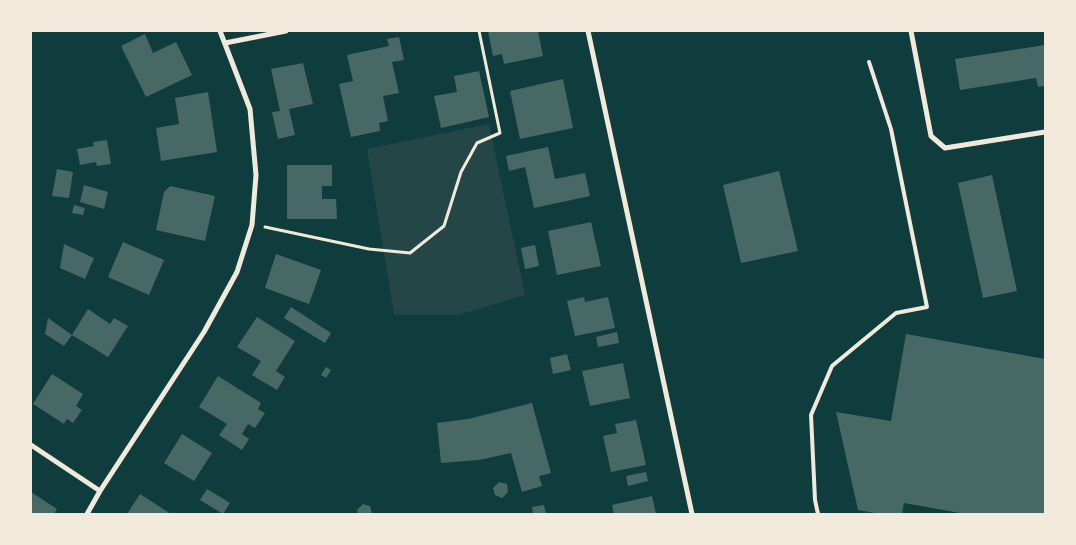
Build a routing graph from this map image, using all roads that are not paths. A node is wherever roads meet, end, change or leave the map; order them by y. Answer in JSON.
{"nodes":[{"id":1,"x":220,"y":31,"type":"edge"},
{"id":2,"x":286,"y":31,"type":"edge"},
{"id":3,"x":588,"y":31,"type":"edge"},
{"id":4,"x":911,"y":31,"type":"edge"},
{"id":5,"x":225,"y":43,"type":"junction"},
{"id":6,"x":869,"y":62,"type":"dead end"},
{"id":7,"x":1045,"y":132,"type":"edge"},
{"id":8,"x":31,"y":445,"type":"edge"},
{"id":9,"x":100,"y":491,"type":"junction"},
{"id":10,"x":87,"y":514,"type":"edge"},
{"id":11,"x":692,"y":514,"type":"edge"},
{"id":12,"x":818,"y":514,"type":"edge"}],
"edges":[{"from":1,"to":5,"type":"street"},
{"from":2,"to":5,"type":"street"},
{"from":3,"to":11,"type":"street"},
{"from":4,"to":7,"type":"street"},
{"from":5,"to":9,"type":"street"},
{"from":6,"to":12,"type":"lane"},
{"from":8,"to":9,"type":"street"},
{"from":9,"to":10,"type":"street"}]}
